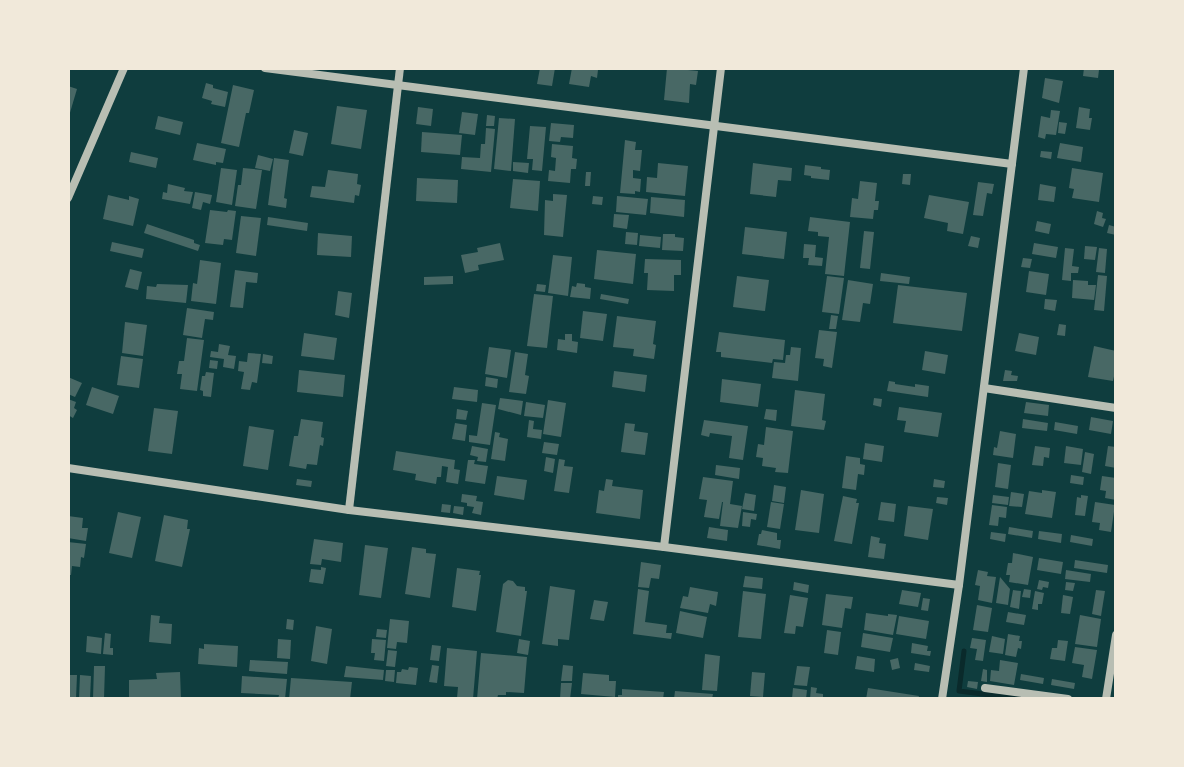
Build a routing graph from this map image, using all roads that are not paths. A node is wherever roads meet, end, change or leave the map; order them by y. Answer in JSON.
{"nodes":[{"id":1,"x":124,"y":68,"type":"edge"},
{"id":2,"x":265,"y":68,"type":"edge"},
{"id":3,"x":400,"y":68,"type":"edge"},
{"id":4,"x":721,"y":68,"type":"edge"},
{"id":5,"x":1024,"y":68,"type":"edge"},
{"id":6,"x":399,"y":86,"type":"junction"},
{"id":7,"x":715,"y":126,"type":"junction"},
{"id":8,"x":1012,"y":164,"type":"junction"},
{"id":9,"x":68,"y":198,"type":"edge"},
{"id":10,"x":984,"y":388,"type":"junction"},
{"id":11,"x":1116,"y":408,"type":"edge"},
{"id":12,"x":68,"y":468,"type":"edge"},
{"id":13,"x":349,"y":510,"type":"junction"},
{"id":14,"x":664,"y":547,"type":"junction"},
{"id":15,"x":959,"y":585,"type":"junction"},
{"id":16,"x":1116,"y":635,"type":"edge"},
{"id":17,"x":985,"y":688,"type":"dead end"},
{"id":18,"x":942,"y":699,"type":"edge"},
{"id":19,"x":1068,"y":699,"type":"edge"},
{"id":20,"x":1106,"y":699,"type":"edge"}],
"edges":[{"from":1,"to":9,"type":"street"},
{"from":2,"to":6,"type":"street"},
{"from":3,"to":6,"type":"street"},
{"from":4,"to":7,"type":"street"},
{"from":5,"to":8,"type":"street"},
{"from":6,"to":7,"type":"street"},
{"from":6,"to":13,"type":"street"},
{"from":7,"to":8,"type":"street"},
{"from":7,"to":14,"type":"street"},
{"from":8,"to":10,"type":"street"},
{"from":10,"to":11,"type":"street"},
{"from":10,"to":15,"type":"street"},
{"from":12,"to":13,"type":"street"},
{"from":13,"to":14,"type":"street"},
{"from":14,"to":15,"type":"street"},
{"from":15,"to":18,"type":"street"},
{"from":16,"to":20,"type":"street"},
{"from":17,"to":19,"type":"street"}]}
